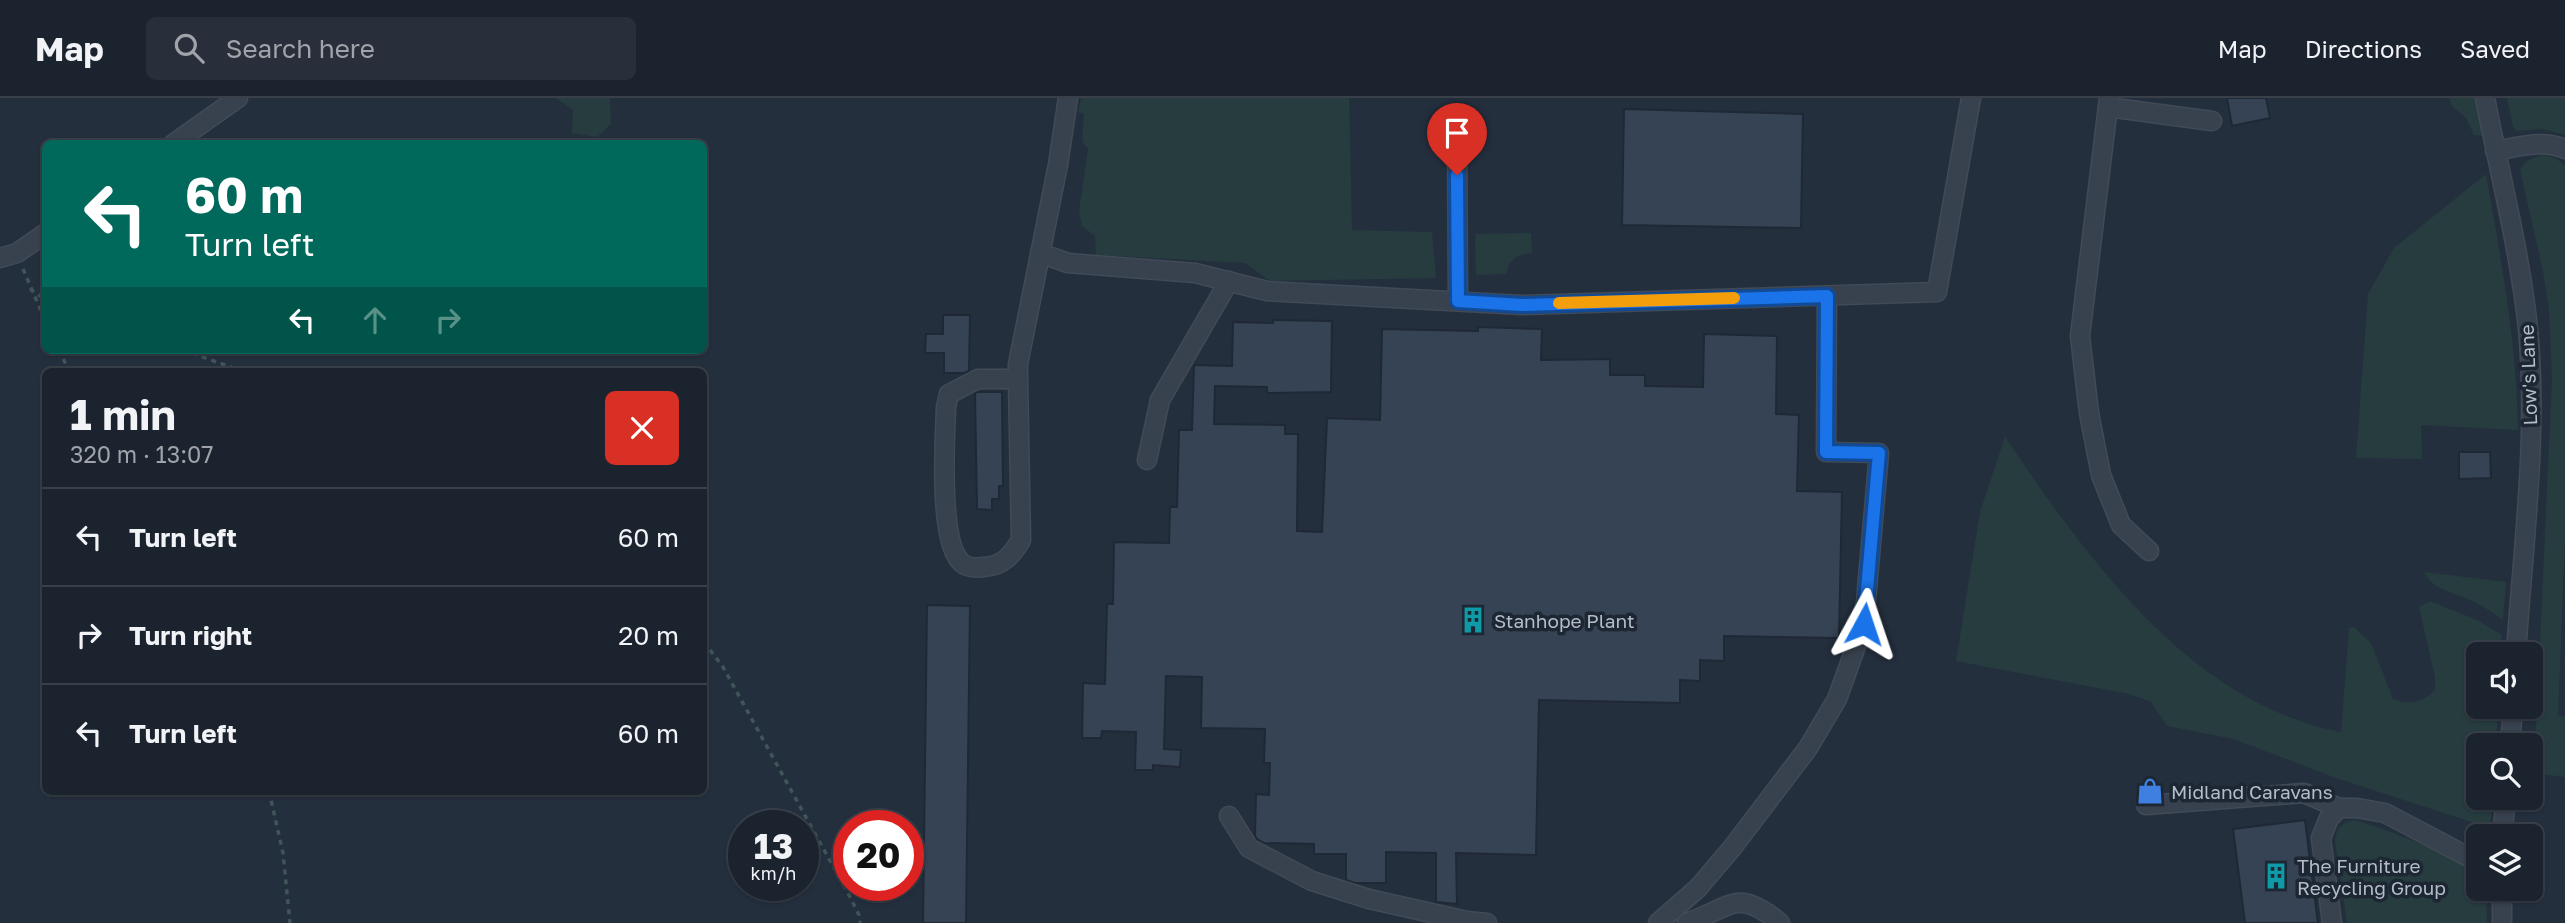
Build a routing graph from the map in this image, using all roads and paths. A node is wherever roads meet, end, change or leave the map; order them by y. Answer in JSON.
{"nodes":[{"id":1,"x":238,"y":98,"type":"edge"},
{"id":2,"x":1068,"y":98,"type":"edge"},
{"id":3,"x":1971,"y":98,"type":"edge"},
{"id":4,"x":2485,"y":98,"type":"edge"},
{"id":5,"x":2108,"y":103,"type":"edge"},
{"id":6,"x":2212,"y":121,"type":"dead end"},
{"id":7,"x":1457,"y":125,"type":"dead end"},
{"id":8,"x":179,"y":140,"type":"edge"},
{"id":9,"x":2565,"y":149,"type":"edge"},
{"id":10,"x":2495,"y":151,"type":"junction"},
{"id":11,"x":42,"y":235,"type":"edge"},
{"id":12,"x":1040,"y":253,"type":"junction"},
{"id":13,"x":8,"y":256,"type":"edge"},
{"id":14,"x":1229,"y":281,"type":"junction"},
{"id":15,"x":1827,"y":296,"type":"junction"},
{"id":16,"x":42,"y":297,"type":"edge"},
{"id":17,"x":1458,"y":301,"type":"junction"},
{"id":18,"x":42,"y":314,"type":"edge"},
{"id":19,"x":194,"y":354,"type":"edge"},
{"id":20,"x":234,"y":368,"type":"edge"},
{"id":21,"x":1018,"y":379,"type":"junction"},
{"id":22,"x":1147,"y":460,"type":"dead end"},
{"id":23,"x":2149,"y":551,"type":"dead end"},
{"id":24,"x":2517,"y":642,"type":"edge"},
{"id":25,"x":707,"y":646,"type":"edge"},
{"id":26,"x":270,"y":795,"type":"edge"},
{"id":27,"x":2146,"y":805,"type":"dead end"},
{"id":28,"x":2339,"y":808,"type":"junction"},
{"id":29,"x":1230,"y":816,"type":"dead end"},
{"id":30,"x":2466,"y":856,"type":"edge"},
{"id":31,"x":2502,"y":901,"type":"edge"},
{"id":32,"x":290,"y":923,"type":"edge"},
{"id":33,"x":860,"y":923,"type":"edge"},
{"id":34,"x":1488,"y":923,"type":"edge"},
{"id":35,"x":1658,"y":923,"type":"edge"},
{"id":36,"x":1687,"y":923,"type":"edge"},
{"id":37,"x":1780,"y":923,"type":"edge"},
{"id":38,"x":2332,"y":923,"type":"edge"},
{"id":39,"x":2502,"y":923,"type":"edge"}],
"edges":[{"from":1,"to":8,"type":"street"},
{"from":2,"to":12,"type":"street"},
{"from":3,"to":15,"type":"street"},
{"from":4,"to":10,"type":"street","name":"Low's Lane"},
{"from":5,"to":6,"type":"street"},
{"from":5,"to":23,"type":"street"},
{"from":7,"to":17,"type":"street"},
{"from":9,"to":10,"type":"street"},
{"from":10,"to":24,"type":"street","name":"Low's Lane"},
{"from":11,"to":13,"type":"street"},
{"from":12,"to":14,"type":"street"},
{"from":12,"to":21,"type":"street"},
{"from":14,"to":17,"type":"street"},
{"from":14,"to":22,"type":"street"},
{"from":15,"to":17,"type":"street"},
{"from":15,"to":35,"type":"street"},
{"from":16,"to":18,"type":"path"},
{"from":19,"to":20,"type":"path"},
{"from":21,"to":21,"type":"street"},
{"from":25,"to":33,"type":"path"},
{"from":26,"to":32,"type":"path"},
{"from":27,"to":28,"type":"street"},
{"from":28,"to":30,"type":"street"},
{"from":28,"to":38,"type":"street"},
{"from":29,"to":34,"type":"street"},
{"from":31,"to":39,"type":"street"},
{"from":36,"to":37,"type":"street"}]}
